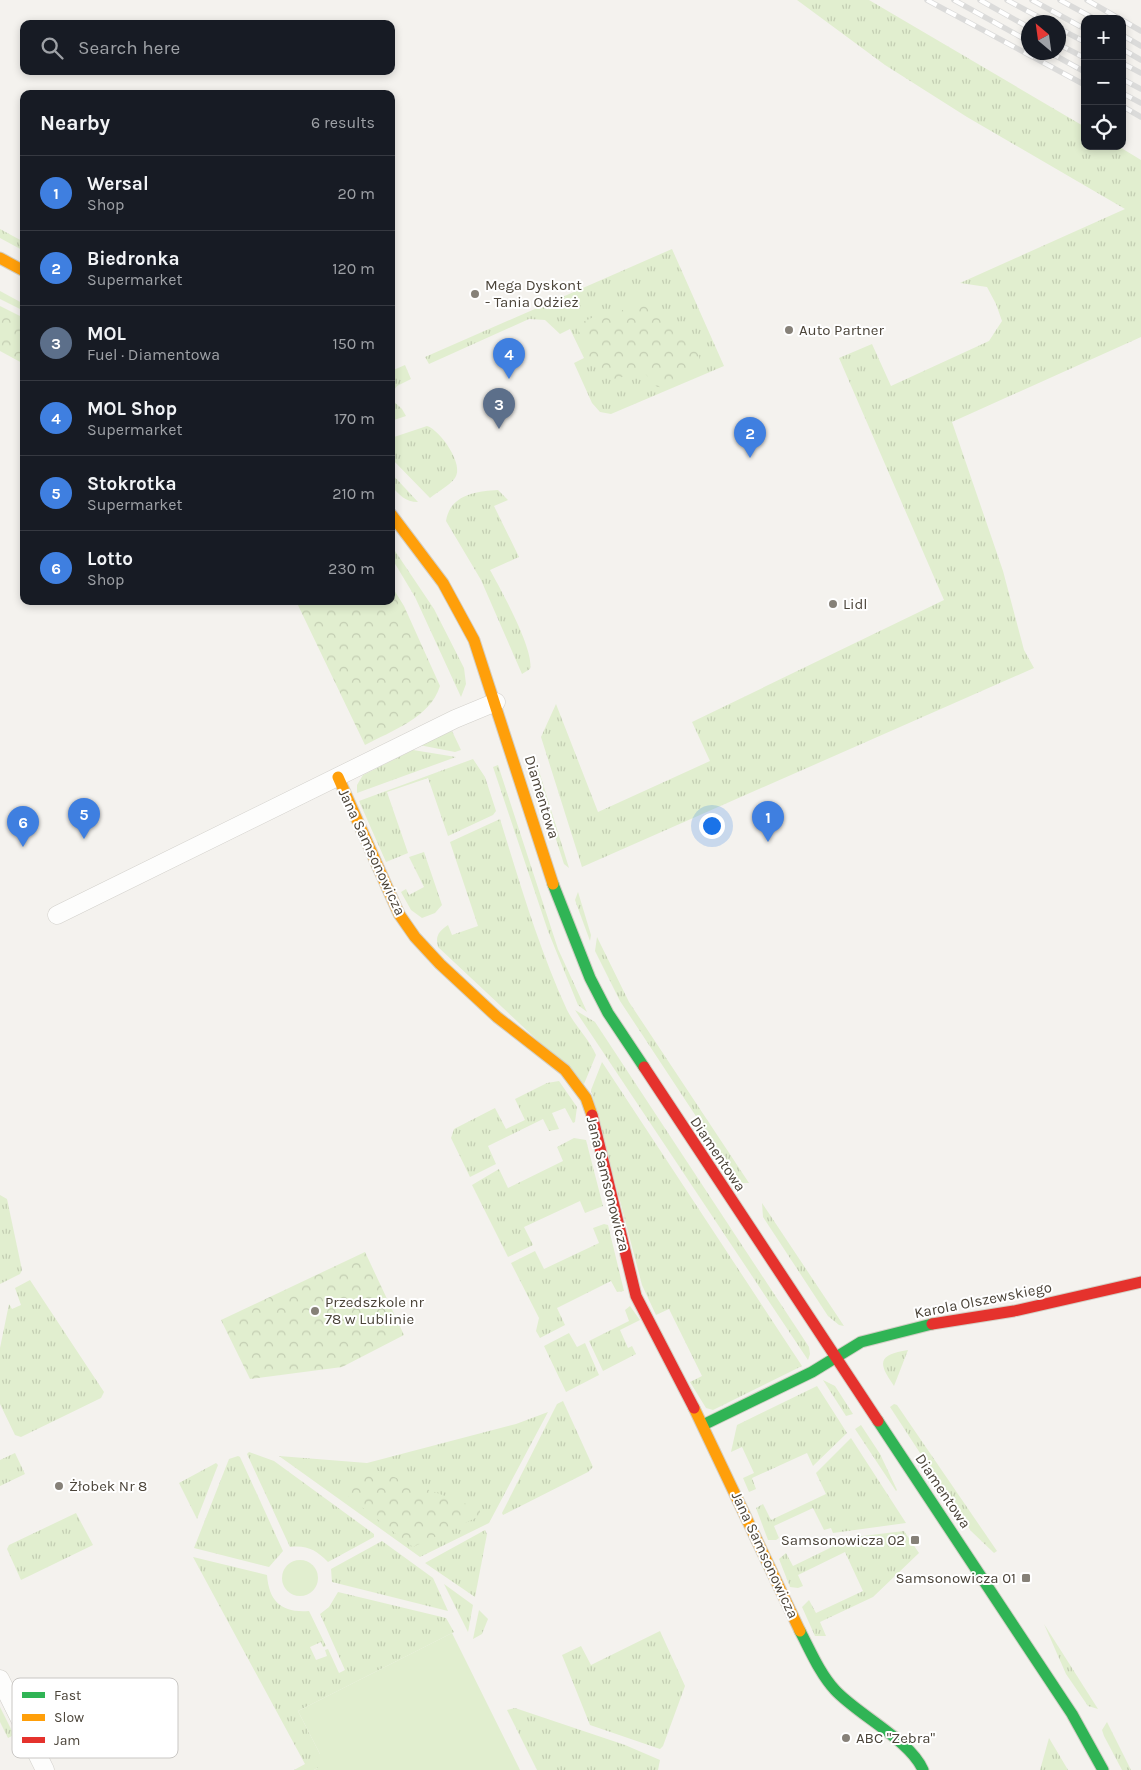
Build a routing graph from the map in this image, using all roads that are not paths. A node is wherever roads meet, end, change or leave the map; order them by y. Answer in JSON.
{"nodes":[{"id":1,"x":0,"y":258,"type":"edge"},
{"id":2,"x":20,"y":269,"type":"edge"},
{"id":3,"x":395,"y":519,"type":"edge"},
{"id":4,"x":496,"y":702,"type":"junction"},
{"id":5,"x":338,"y":777,"type":"junction"},
{"id":6,"x":57,"y":915,"type":"dead end"},
{"id":7,"x":1141,"y":1282,"type":"edge"},
{"id":8,"x":835,"y":1358,"type":"junction"},
{"id":9,"x":703,"y":1425,"type":"junction"},
{"id":10,"x":0,"y":1679,"type":"edge"},
{"id":11,"x":12,"y":1703,"type":"edge"},
{"id":12,"x":39,"y":1758,"type":"edge"},
{"id":13,"x":45,"y":1770,"type":"edge"},
{"id":14,"x":923,"y":1770,"type":"edge"},
{"id":15,"x":1104,"y":1770,"type":"edge"}],
"edges":[{"from":1,"to":2,"type":"street"},
{"from":3,"to":4,"type":"street","name":"Diamentowa"},
{"from":4,"to":5,"type":"street","name":"Jana Samsonowicza"},
{"from":4,"to":8,"type":"street","name":"Diamentowa"},
{"from":5,"to":6,"type":"street"},
{"from":5,"to":9,"type":"street","name":"Jana Samsonowicza"},
{"from":7,"to":8,"type":"street","name":"Karola Olszewskiego"},
{"from":8,"to":9,"type":"street","name":"Karola Olszewskiego"},
{"from":8,"to":15,"type":"street","name":"Diamentowa"},
{"from":9,"to":14,"type":"street","name":"Jana Samsonowicza"},
{"from":10,"to":11,"type":"street"},
{"from":12,"to":13,"type":"street"}]}
